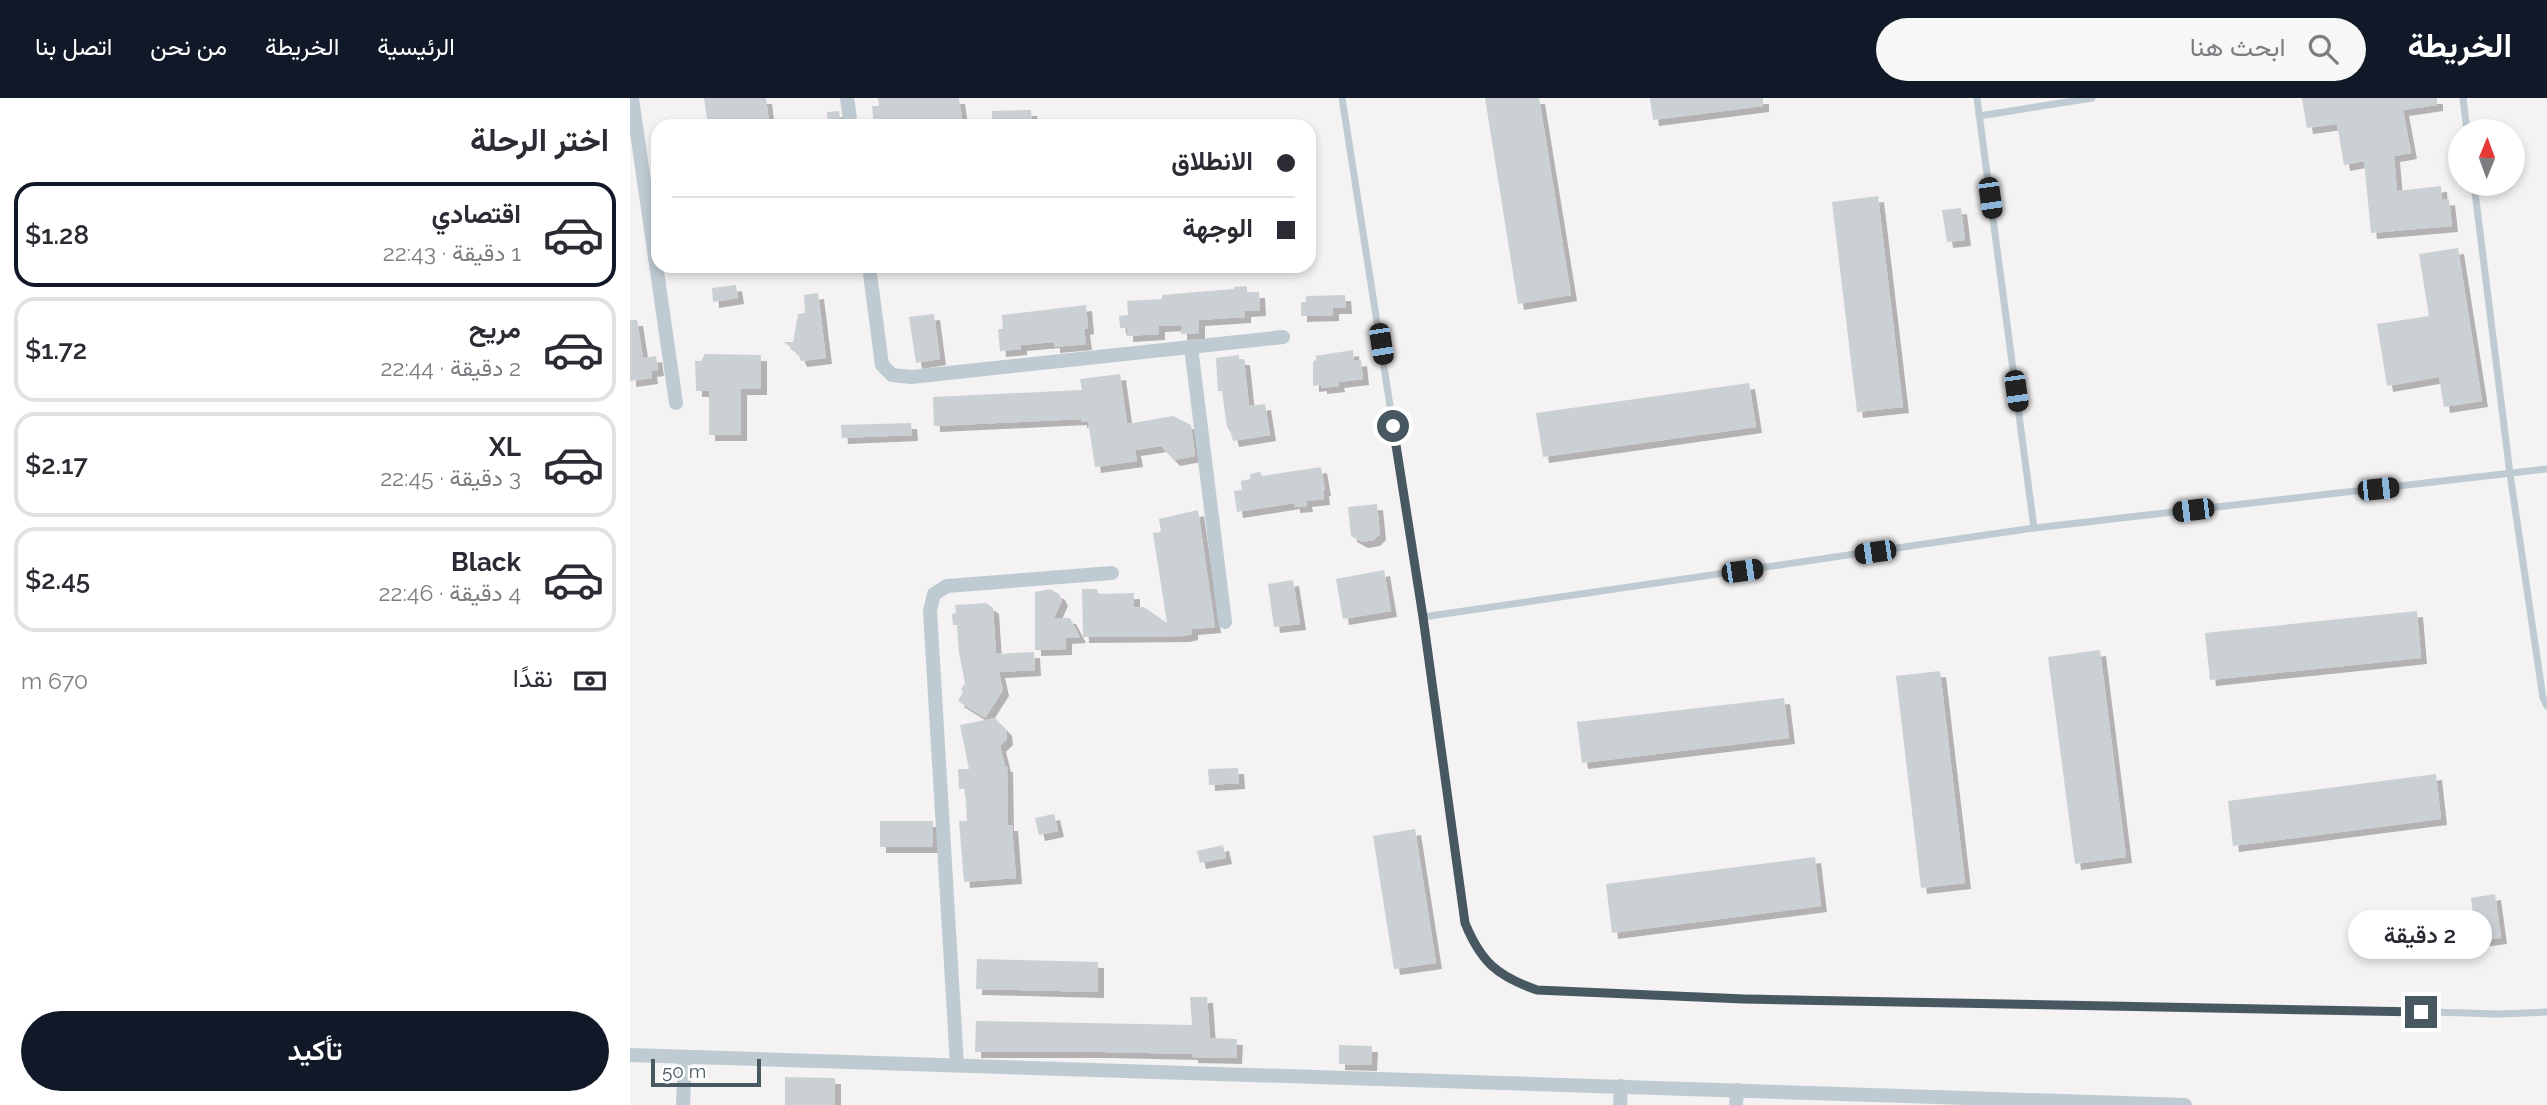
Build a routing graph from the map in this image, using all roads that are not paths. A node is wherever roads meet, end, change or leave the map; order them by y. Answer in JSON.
{"nodes":[{"id":1,"x":632,"y":98,"type":"edge"},
{"id":2,"x":847,"y":98,"type":"edge"},
{"id":3,"x":1342,"y":98,"type":"edge"},
{"id":4,"x":1976,"y":98,"type":"edge"},
{"id":5,"x":2092,"y":98,"type":"edge"},
{"id":6,"x":2463,"y":98,"type":"edge"},
{"id":7,"x":1979,"y":116,"type":"junction"},
{"id":8,"x":850,"y":119,"type":"edge"},
{"id":9,"x":2466,"y":119,"type":"edge"},
{"id":10,"x":2475,"y":196,"type":"edge"},
{"id":11,"x":651,"y":230,"type":"edge"},
{"id":12,"x":657,"y":273,"type":"edge"},
{"id":13,"x":870,"y":273,"type":"edge"},
{"id":14,"x":1283,"y":337,"type":"dead end"},
{"id":15,"x":1191,"y":347,"type":"junction"},
{"id":16,"x":676,"y":403,"type":"dead end"},
{"id":17,"x":2547,"y":469,"type":"edge"},
{"id":18,"x":2510,"y":474,"type":"junction"},
{"id":19,"x":2034,"y":528,"type":"junction"},
{"id":20,"x":1112,"y":573,"type":"dead end"},
{"id":21,"x":1423,"y":617,"type":"junction"},
{"id":22,"x":1225,"y":622,"type":"dead end"},
{"id":23,"x":2547,"y":706,"type":"edge"},
{"id":24,"x":2547,"y":1012,"type":"edge"},
{"id":25,"x":630,"y":1055,"type":"edge"},
{"id":26,"x":685,"y":1057,"type":"junction"},
{"id":27,"x":957,"y":1065,"type":"junction"},
{"id":28,"x":1621,"y":1086,"type":"junction"},
{"id":29,"x":1737,"y":1098,"type":"edge"},
{"id":30,"x":1857,"y":1099,"type":"edge"},
{"id":31,"x":1985,"y":1102,"type":"edge"},
{"id":32,"x":2111,"y":1104,"type":"edge"},
{"id":33,"x":683,"y":1105,"type":"edge"},
{"id":34,"x":1620,"y":1105,"type":"edge"},
{"id":35,"x":2185,"y":1105,"type":"edge"}],
"edges":[{"from":1,"to":11,"type":"street"},
{"from":2,"to":8,"type":"street"},
{"from":3,"to":21,"type":"lane"},
{"from":4,"to":7,"type":"lane"},
{"from":5,"to":7,"type":"lane"},
{"from":6,"to":9,"type":"lane"},
{"from":7,"to":19,"type":"lane"},
{"from":10,"to":18,"type":"lane"},
{"from":12,"to":16,"type":"street"},
{"from":13,"to":15,"type":"street"},
{"from":14,"to":15,"type":"street"},
{"from":15,"to":22,"type":"street"},
{"from":17,"to":18,"type":"lane"},
{"from":18,"to":19,"type":"lane"},
{"from":18,"to":23,"type":"lane"},
{"from":19,"to":21,"type":"lane"},
{"from":20,"to":27,"type":"street"},
{"from":21,"to":24,"type":"lane"},
{"from":25,"to":26,"type":"street"},
{"from":26,"to":27,"type":"street"},
{"from":26,"to":33,"type":"street"},
{"from":27,"to":28,"type":"street"},
{"from":28,"to":29,"type":"street"},
{"from":28,"to":34,"type":"street"},
{"from":29,"to":30,"type":"street"},
{"from":30,"to":31,"type":"street"},
{"from":31,"to":32,"type":"street"},
{"from":32,"to":35,"type":"street"}]}
